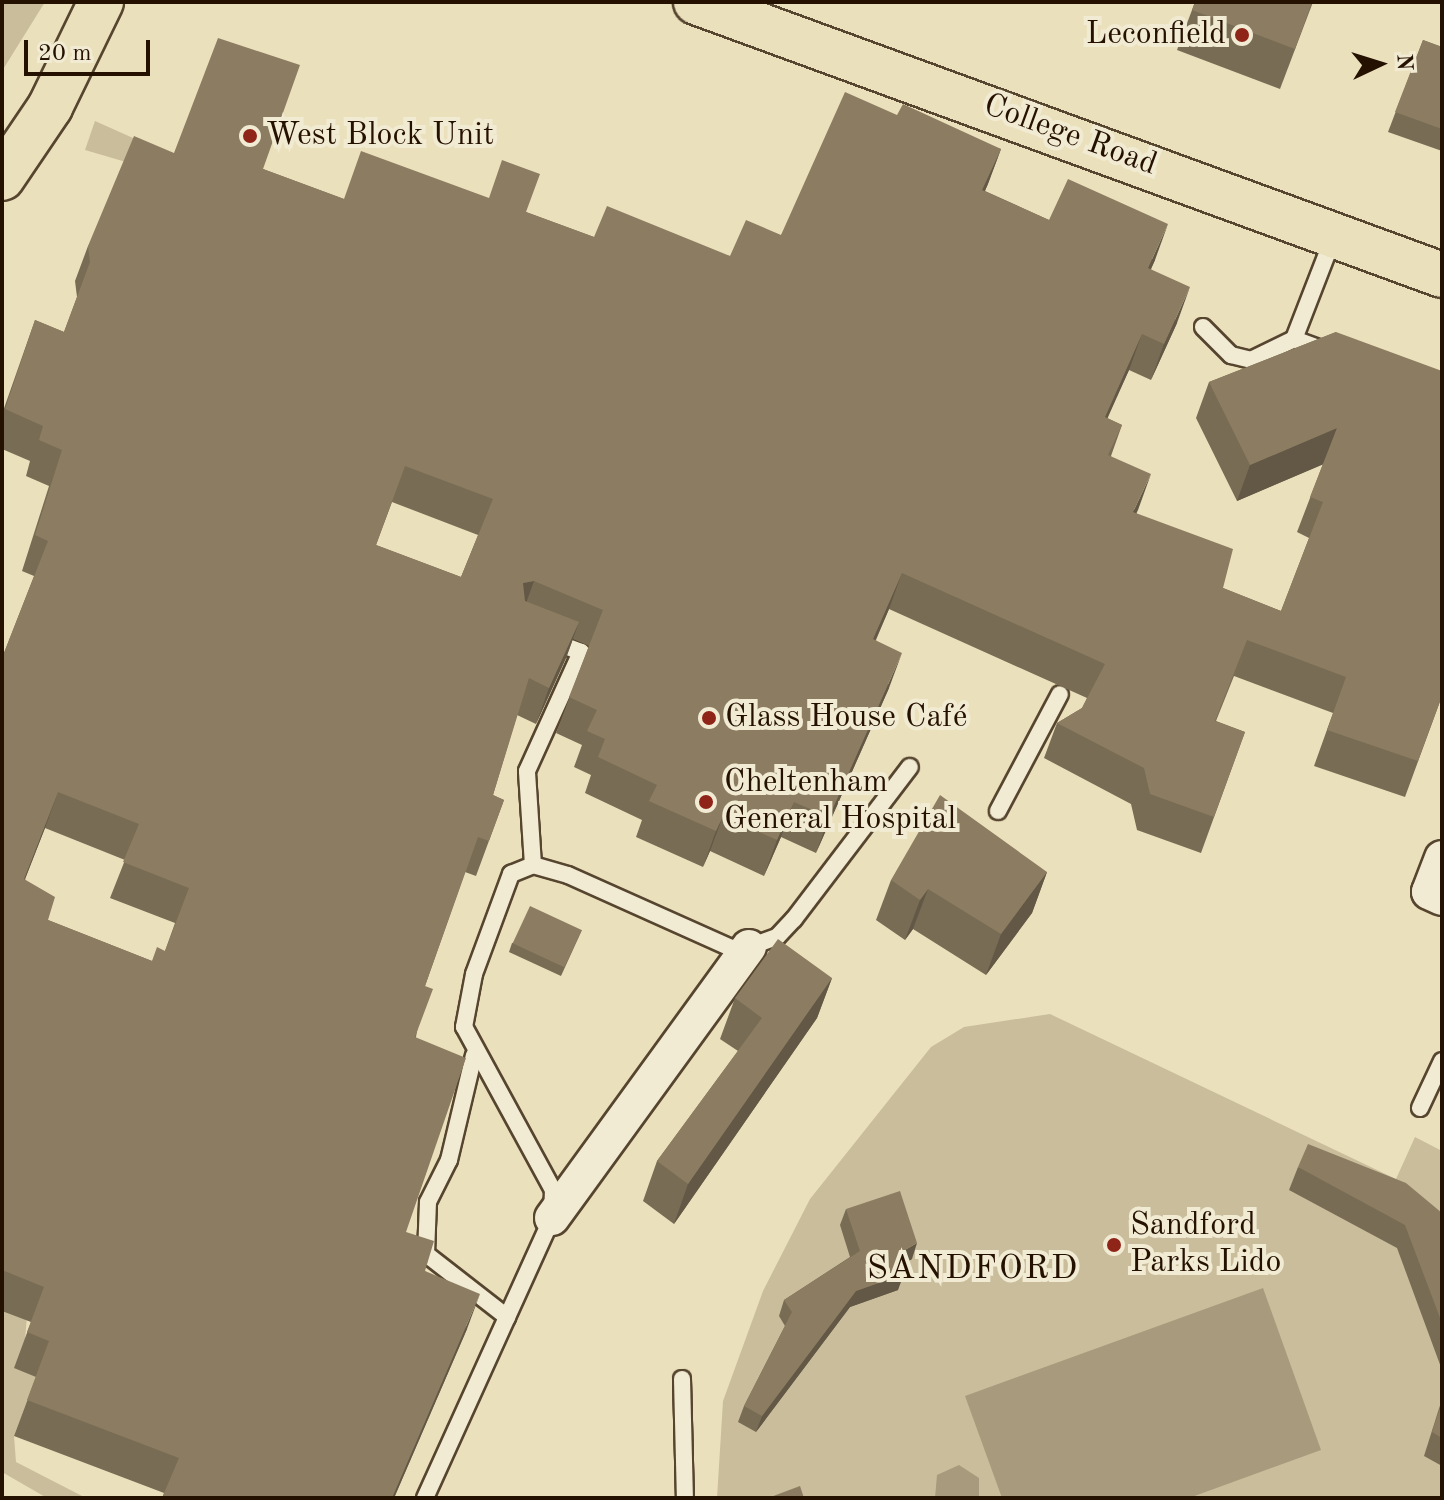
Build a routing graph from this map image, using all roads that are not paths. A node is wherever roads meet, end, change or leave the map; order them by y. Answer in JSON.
{"nodes":[{"id":1,"x":101,"y":2,"type":"edge"},
{"id":2,"x":696,"y":2,"type":"edge"},
{"id":3,"x":2,"y":178,"type":"edge"},
{"id":4,"x":1335,"y":234,"type":"junction"},
{"id":5,"x":1442,"y":275,"type":"edge"},
{"id":6,"x":1203,"y":327,"type":"dead end"},
{"id":7,"x":1294,"y":339,"type":"junction"},
{"id":8,"x":1339,"y":355,"type":"edge"},
{"id":9,"x":530,"y":632,"type":"edge"},
{"id":10,"x":1060,"y":694,"type":"dead end"},
{"id":11,"x":910,"y":767,"type":"dead end"},
{"id":12,"x":998,"y":811,"type":"dead end"},
{"id":13,"x":1442,"y":858,"type":"edge"},
{"id":14,"x":533,"y":865,"type":"junction"},
{"id":15,"x":1442,"y":898,"type":"edge"},
{"id":16,"x":749,"y":947,"type":"junction"},
{"id":17,"x":474,"y":1055,"type":"junction"},
{"id":18,"x":1442,"y":1061,"type":"edge"},
{"id":19,"x":1420,"y":1108,"type":"dead end"},
{"id":20,"x":552,"y":1218,"type":"junction"},
{"id":21,"x":507,"y":1317,"type":"junction"},
{"id":22,"x":682,"y":1379,"type":"dead end"},
{"id":23,"x":425,"y":1498,"type":"edge"},
{"id":24,"x":685,"y":1498,"type":"edge"}],
"edges":[{"from":1,"to":3,"type":"main road"},
{"from":2,"to":4,"type":"main road","name":"College Road"},
{"from":4,"to":5,"type":"main road","name":"College Road"},
{"from":4,"to":7,"type":"lane"},
{"from":6,"to":7,"type":"lane"},
{"from":7,"to":8,"type":"lane"},
{"from":9,"to":14,"type":"lane"},
{"from":10,"to":12,"type":"lane"},
{"from":11,"to":16,"type":"lane"},
{"from":13,"to":15,"type":"street"},
{"from":14,"to":16,"type":"lane"},
{"from":14,"to":17,"type":"lane"},
{"from":16,"to":20,"type":"street"},
{"from":17,"to":20,"type":"lane"},
{"from":17,"to":21,"type":"lane"},
{"from":18,"to":19,"type":"lane"},
{"from":20,"to":21,"type":"lane"},
{"from":21,"to":23,"type":"lane"},
{"from":22,"to":24,"type":"lane"}]}
